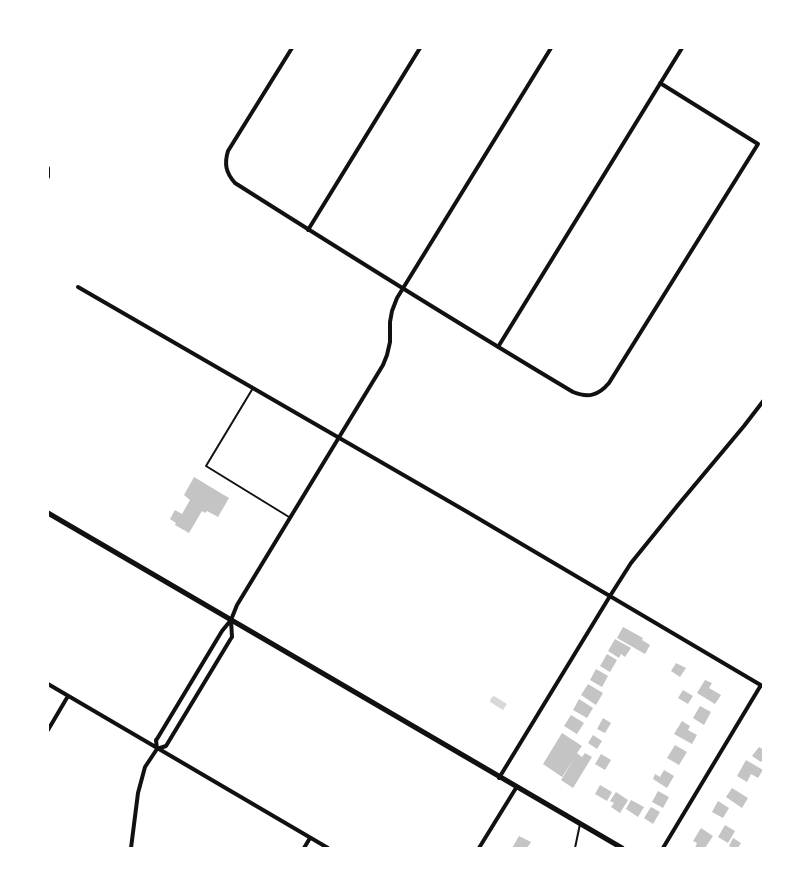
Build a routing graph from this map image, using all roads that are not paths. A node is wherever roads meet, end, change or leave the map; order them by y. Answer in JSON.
{"nodes":[{"id":1,"x":292,"y":48,"type":"edge"},
{"id":2,"x":420,"y":48,"type":"edge"},
{"id":3,"x":551,"y":48,"type":"edge"},
{"id":4,"x":682,"y":48,"type":"edge"},
{"id":5,"x":660,"y":83,"type":"junction"},
{"id":6,"x":48,"y":168,"type":"edge"},
{"id":7,"x":48,"y":177,"type":"edge"},
{"id":8,"x":308,"y":230,"type":"junction"},
{"id":9,"x":78,"y":287,"type":"dead end"},
{"id":10,"x":403,"y":288,"type":"junction"},
{"id":11,"x":498,"y":347,"type":"junction"},
{"id":12,"x":253,"y":388,"type":"junction"},
{"id":13,"x":764,"y":400,"type":"edge"},
{"id":14,"x":339,"y":438,"type":"junction"},
{"id":15,"x":48,"y":513,"type":"edge"},
{"id":16,"x":290,"y":518,"type":"junction"},
{"id":17,"x":610,"y":596,"type":"junction"},
{"id":18,"x":231,"y":620,"type":"junction"},
{"id":19,"x":48,"y":684,"type":"edge"},
{"id":20,"x":762,"y":686,"type":"edge"},
{"id":21,"x":188,"y":687,"type":"junction"},
{"id":22,"x":198,"y":693,"type":"junction"},
{"id":23,"x":68,"y":696,"type":"junction"},
{"id":24,"x":48,"y":730,"type":"edge"},
{"id":25,"x":157,"y":749,"type":"junction"},
{"id":26,"x":499,"y":778,"type":"junction"},
{"id":27,"x":516,"y":788,"type":"junction"},
{"id":28,"x":580,"y":824,"type":"junction"},
{"id":29,"x":310,"y":838,"type":"junction"},
{"id":30,"x":130,"y":848,"type":"edge"},
{"id":31,"x":304,"y":848,"type":"edge"},
{"id":32,"x":328,"y":848,"type":"edge"},
{"id":33,"x":479,"y":848,"type":"edge"},
{"id":34,"x":575,"y":848,"type":"edge"},
{"id":35,"x":622,"y":848,"type":"edge"},
{"id":36,"x":663,"y":848,"type":"edge"}],
"edges":[{"from":1,"to":8,"type":"street"},
{"from":2,"to":8,"type":"street"},
{"from":3,"to":10,"type":"street"},
{"from":4,"to":5,"type":"street"},
{"from":5,"to":11,"type":"street"},
{"from":5,"to":11,"type":"street"},
{"from":6,"to":7,"type":"street"},
{"from":8,"to":10,"type":"street"},
{"from":9,"to":12,"type":"street"},
{"from":10,"to":11,"type":"street"},
{"from":10,"to":14,"type":"street"},
{"from":12,"to":14,"type":"street"},
{"from":12,"to":16,"type":"lane"},
{"from":13,"to":17,"type":"street"},
{"from":14,"to":16,"type":"street"},
{"from":14,"to":17,"type":"street"},
{"from":15,"to":18,"type":"street"},
{"from":16,"to":18,"type":"street"},
{"from":17,"to":20,"type":"street"},
{"from":17,"to":26,"type":"street"},
{"from":18,"to":21,"type":"street"},
{"from":18,"to":22,"type":"street"},
{"from":18,"to":26,"type":"street"},
{"from":19,"to":23,"type":"street"},
{"from":20,"to":36,"type":"street"},
{"from":21,"to":22,"type":"street"},
{"from":21,"to":25,"type":"street"},
{"from":22,"to":25,"type":"street"},
{"from":23,"to":24,"type":"street"},
{"from":23,"to":25,"type":"street"},
{"from":25,"to":29,"type":"street"},
{"from":25,"to":30,"type":"street"},
{"from":26,"to":27,"type":"street"},
{"from":27,"to":28,"type":"street"},
{"from":27,"to":33,"type":"street"},
{"from":28,"to":34,"type":"lane"},
{"from":28,"to":35,"type":"street"},
{"from":29,"to":31,"type":"street"},
{"from":29,"to":32,"type":"street"}]}
